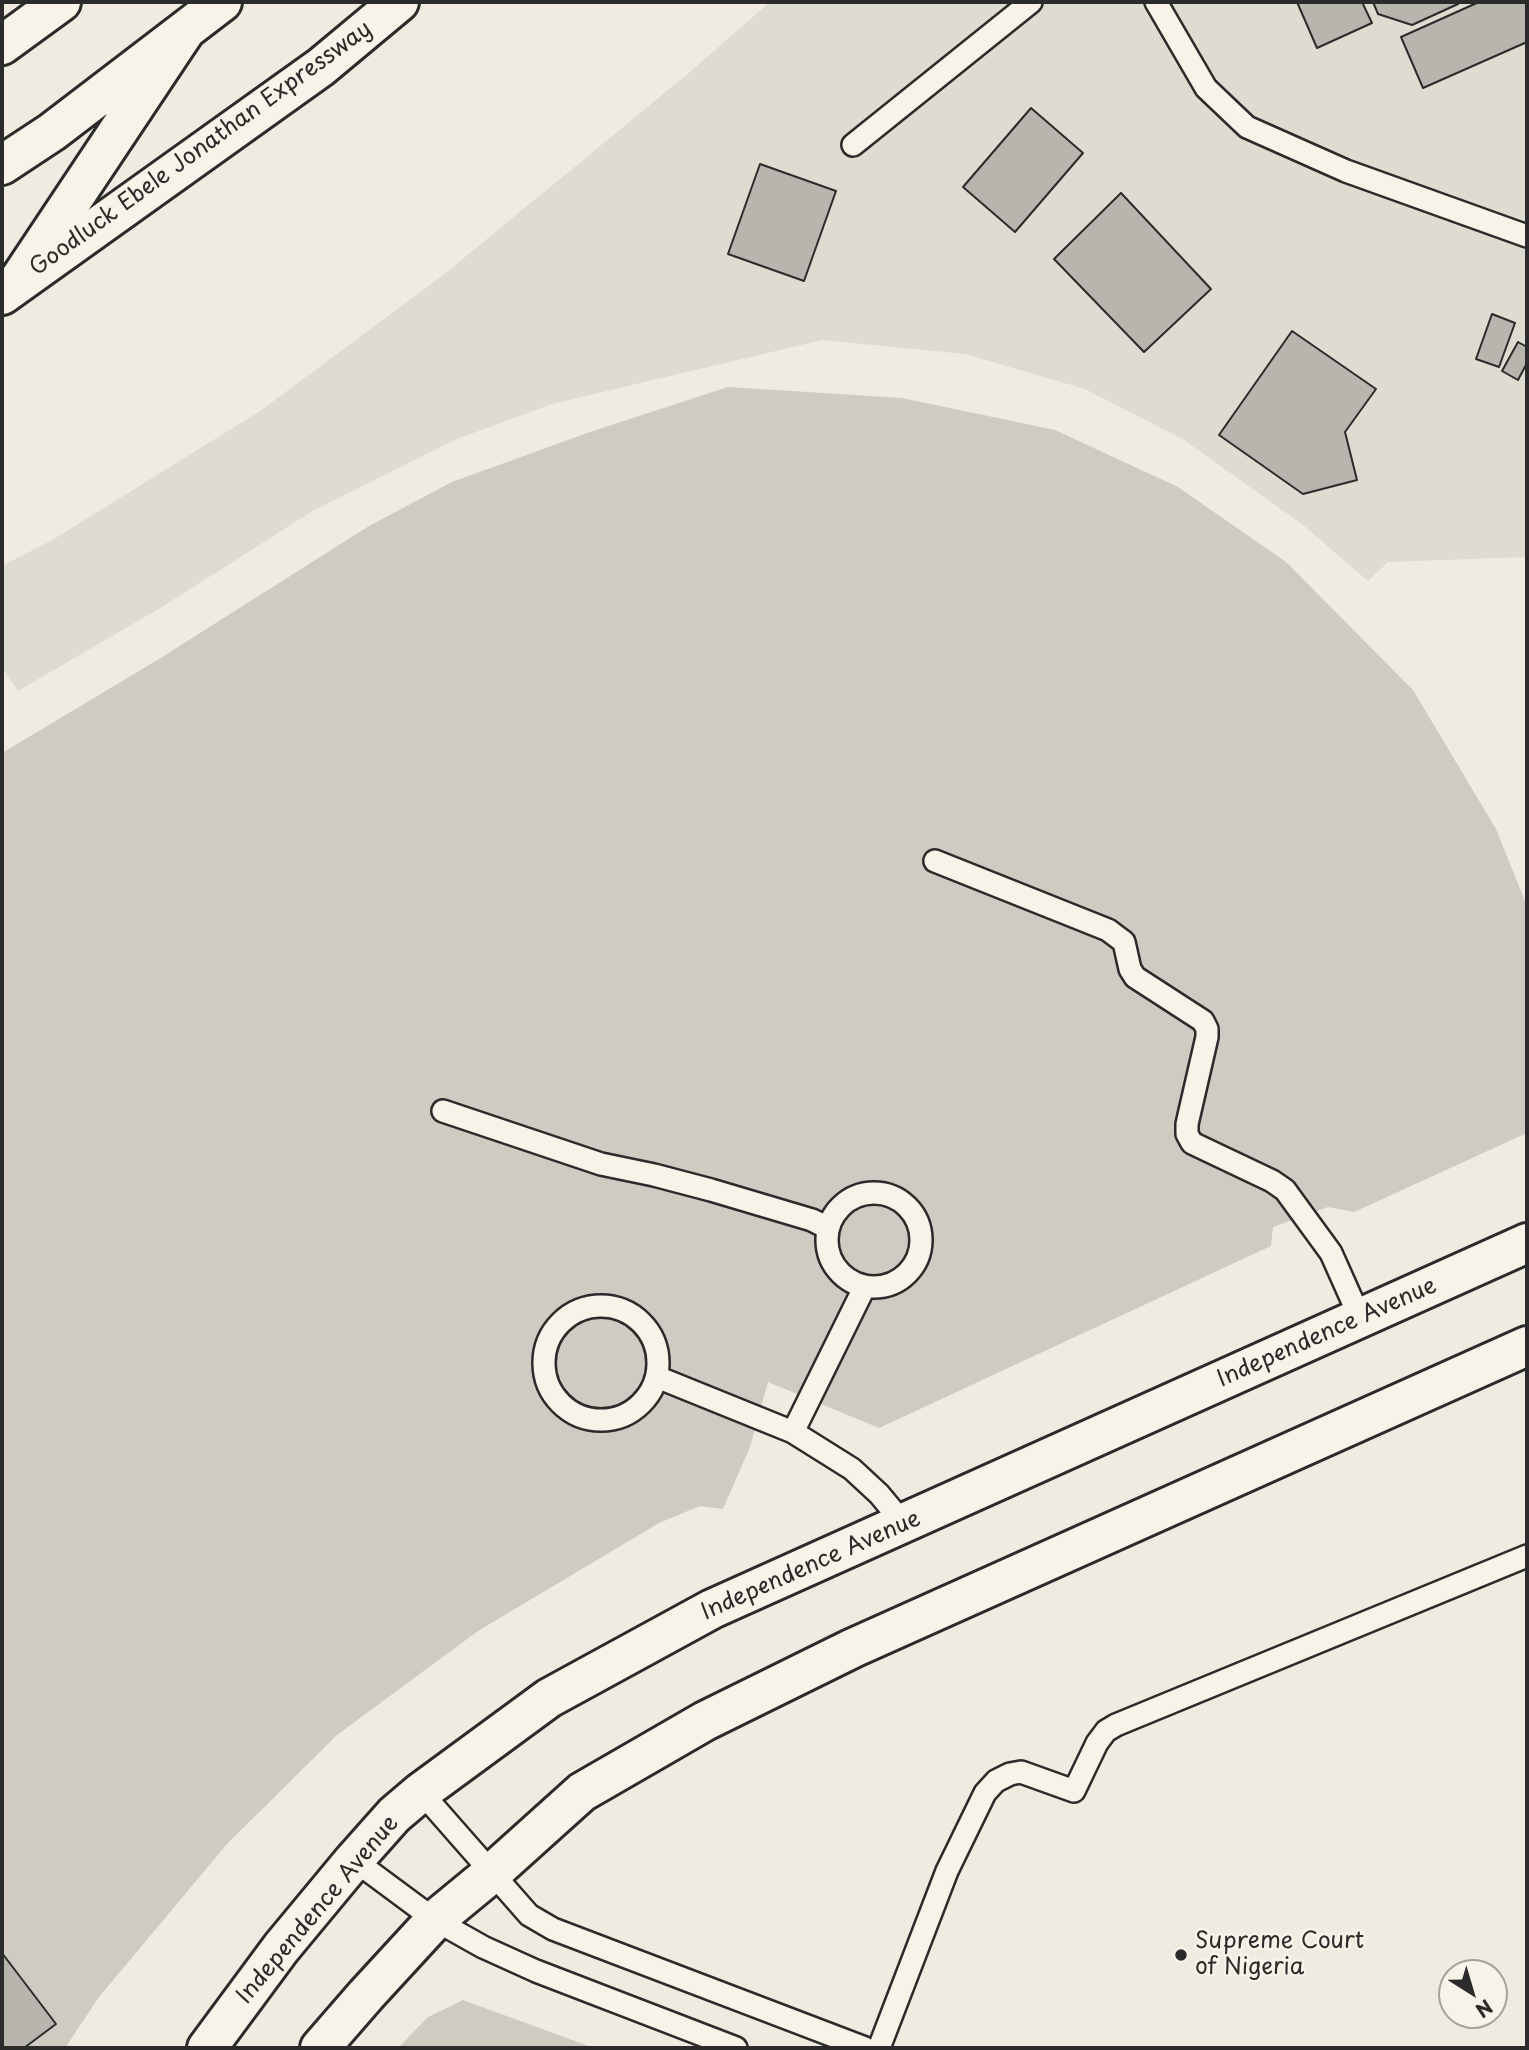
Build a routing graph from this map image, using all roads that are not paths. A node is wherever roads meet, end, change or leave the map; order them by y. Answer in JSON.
{"nodes":[{"id":1,"x":61,"y":2,"type":"edge"},
{"id":2,"x":222,"y":2,"type":"edge"},
{"id":3,"x":400,"y":2,"type":"edge"},
{"id":4,"x":1031,"y":2,"type":"edge"},
{"id":5,"x":1156,"y":2,"type":"edge"},
{"id":6,"x":184,"y":31,"type":"junction"},
{"id":7,"x":2,"y":45,"type":"edge"},
{"id":8,"x":853,"y":145,"type":"dead end"},
{"id":9,"x":2,"y":165,"type":"edge"},
{"id":10,"x":1527,"y":236,"type":"edge"},
{"id":11,"x":9,"y":289,"type":"edge"},
{"id":12,"x":935,"y":862,"type":"dead end"},
{"id":13,"x":443,"y":1111,"type":"dead end"},
{"id":14,"x":828,"y":1228,"type":"junction"},
{"id":15,"x":1527,"y":1243,"type":"edge"},
{"id":16,"x":865,"y":1286,"type":"junction"},
{"id":17,"x":1360,"y":1318,"type":"junction"},
{"id":18,"x":1527,"y":1346,"type":"edge"},
{"id":19,"x":657,"y":1377,"type":"junction"},
{"id":20,"x":793,"y":1432,"type":"junction"},
{"id":21,"x":904,"y":1524,"type":"junction"},
{"id":22,"x":1527,"y":1556,"type":"edge"},
{"id":23,"x":421,"y":1792,"type":"junction"},
{"id":24,"x":354,"y":1860,"type":"junction"},
{"id":25,"x":492,"y":1873,"type":"junction"},
{"id":26,"x":435,"y":1920,"type":"junction"},
{"id":27,"x":207,"y":2048,"type":"edge"},
{"id":28,"x":320,"y":2048,"type":"edge"},
{"id":29,"x":736,"y":2048,"type":"edge"},
{"id":30,"x":865,"y":2048,"type":"edge"},
{"id":31,"x":879,"y":2048,"type":"edge"}],
"edges":[{"from":1,"to":7,"type":"main road"},
{"from":2,"to":6,"type":"main road"},
{"from":3,"to":11,"type":"main road","name":"Goodluck Ebele Jonathan Expressway"},
{"from":4,"to":8,"type":"lane"},
{"from":5,"to":10,"type":"lane"},
{"from":6,"to":9,"type":"main road"},
{"from":6,"to":11,"type":"main road"},
{"from":12,"to":17,"type":"lane"},
{"from":13,"to":14,"type":"lane"},
{"from":14,"to":16,"type":"lane"},
{"from":14,"to":16,"type":"lane"},
{"from":15,"to":17,"type":"main road","name":"Independence Avenue"},
{"from":16,"to":20,"type":"lane"},
{"from":17,"to":21,"type":"main road","name":"Independence Avenue"},
{"from":18,"to":25,"type":"main road"},
{"from":19,"to":19,"type":"lane"},
{"from":19,"to":20,"type":"lane"},
{"from":20,"to":21,"type":"lane"},
{"from":21,"to":23,"type":"main road","name":"Independence Avenue"},
{"from":22,"to":31,"type":"lane"},
{"from":23,"to":24,"type":"main road","name":"Independence Avenue"},
{"from":23,"to":25,"type":"lane"},
{"from":24,"to":26,"type":"lane"},
{"from":24,"to":27,"type":"main road","name":"Independence Avenue"},
{"from":25,"to":26,"type":"main road"},
{"from":25,"to":30,"type":"lane"},
{"from":26,"to":28,"type":"main road"},
{"from":26,"to":29,"type":"lane"}]}
